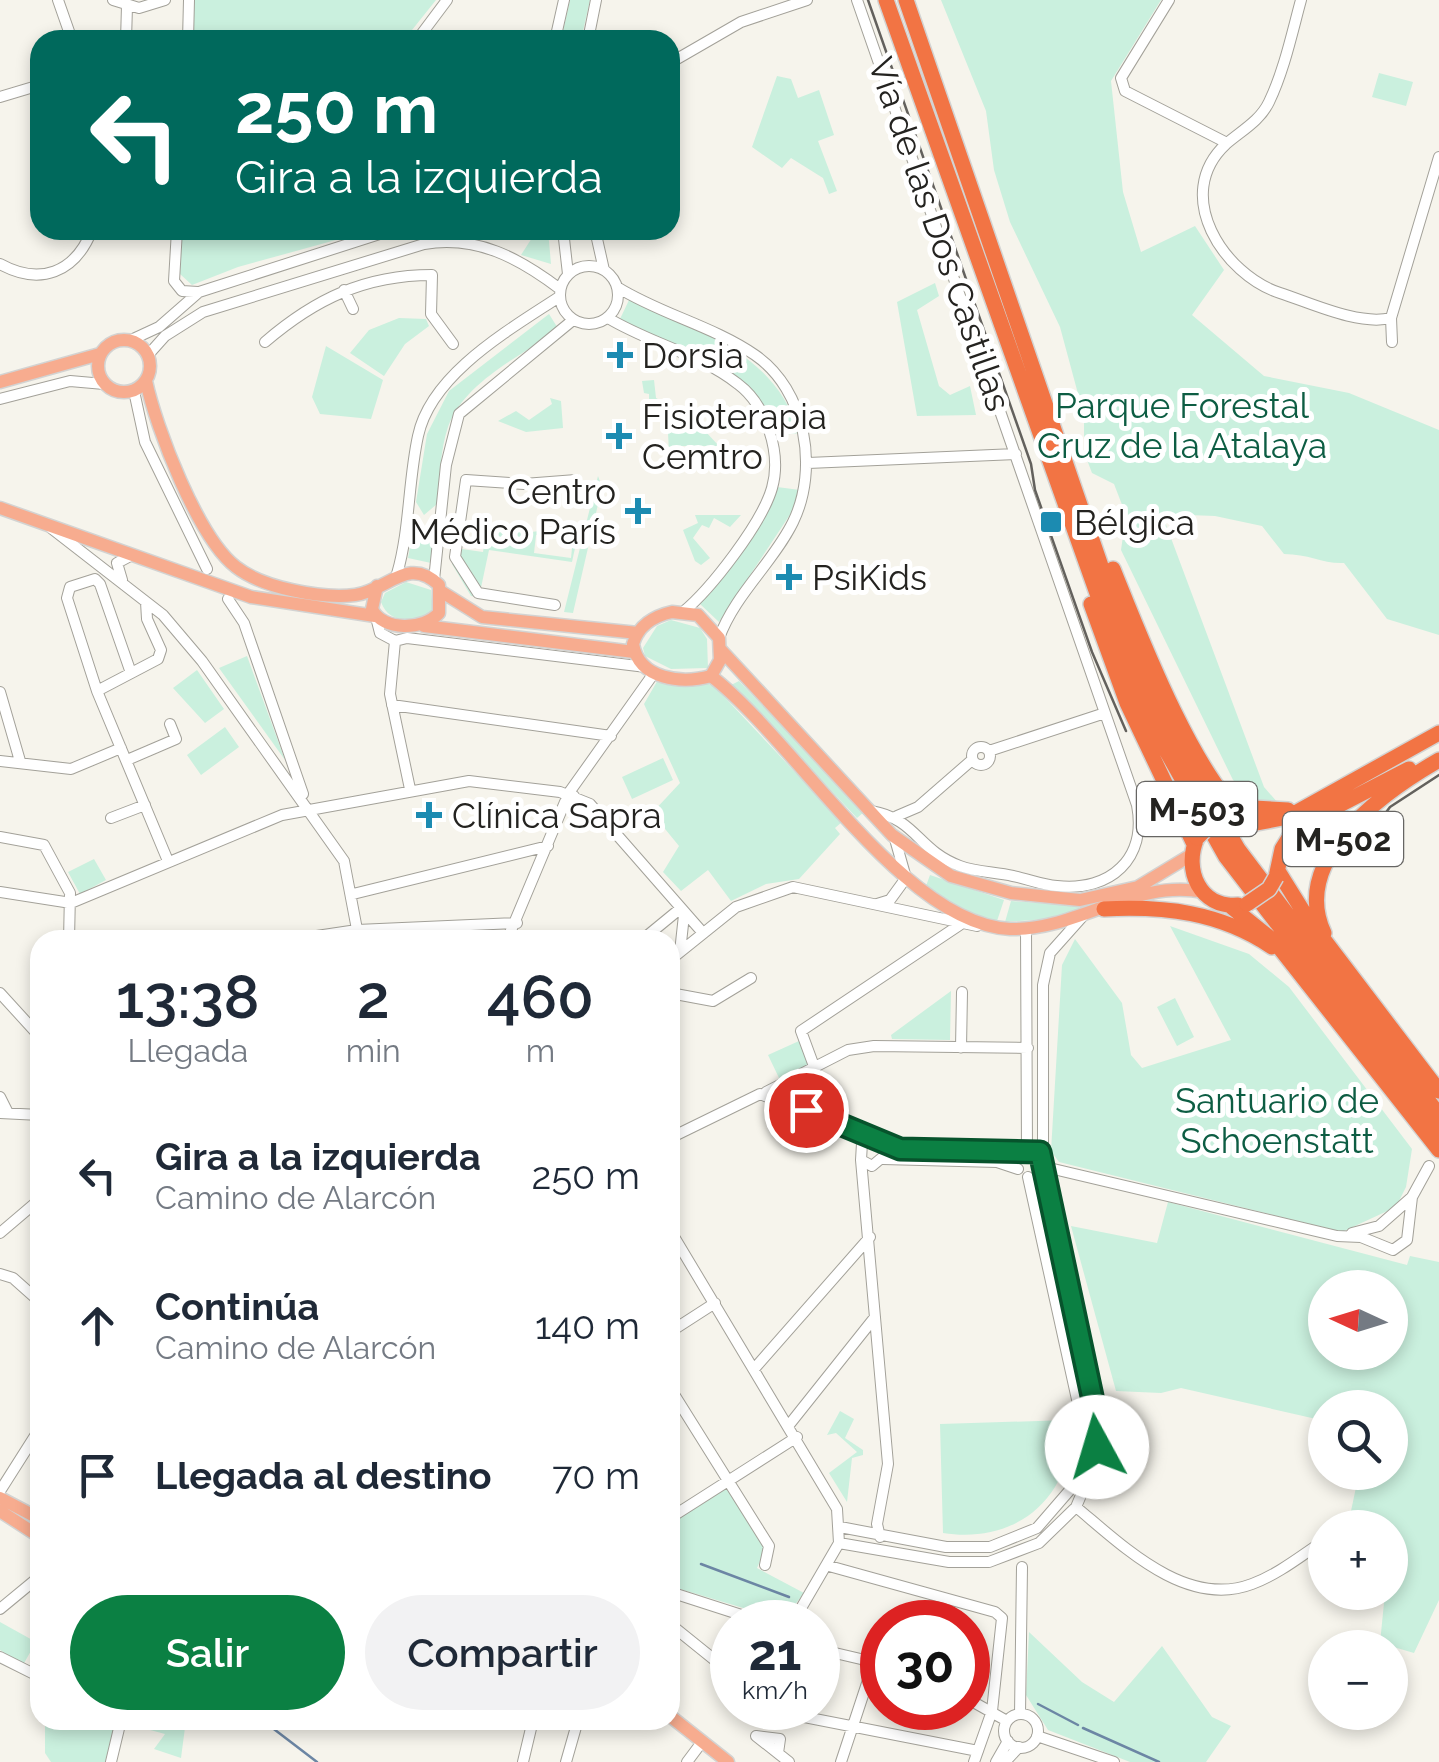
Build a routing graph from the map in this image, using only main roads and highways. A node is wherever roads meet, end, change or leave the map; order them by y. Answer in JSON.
{"nodes":[{"id":1,"x":886,"y":0,"type":"edge"},
{"id":2,"x":906,"y":0,"type":"edge"},
{"id":3,"x":100,"y":354,"type":"junction"},
{"id":4,"x":146,"y":381,"type":"junction"},
{"id":5,"x":0,"y":382,"type":"edge"},
{"id":6,"x":1041,"y":438,"type":"junction"},
{"id":7,"x":1062,"y":445,"type":"junction"},
{"id":8,"x":0,"y":508,"type":"edge"},
{"id":9,"x":377,"y":586,"type":"junction"},
{"id":10,"x":438,"y":586,"type":"junction"},
{"id":11,"x":376,"y":617,"type":"junction"},
{"id":12,"x":420,"y":626,"type":"junction"},
{"id":13,"x":638,"y":633,"type":"junction"},
{"id":14,"x":720,"y":644,"type":"junction"},
{"id":15,"x":634,"y":652,"type":"junction"},
{"id":16,"x":711,"y":676,"type":"junction"},
{"id":17,"x":1438,"y":733,"type":"edge"},
{"id":18,"x":1439,"y":757,"type":"edge"},
{"id":19,"x":1203,"y":765,"type":"junction"},
{"id":20,"x":1338,"y":792,"type":"junction"},
{"id":21,"x":1245,"y":819,"type":"junction"},
{"id":22,"x":1194,"y":846,"type":"junction"},
{"id":23,"x":1278,"y":869,"type":"junction"},
{"id":24,"x":1203,"y":892,"type":"junction"},
{"id":25,"x":1229,"y":905,"type":"junction"},
{"id":26,"x":1104,"y":909,"type":"junction"},
{"id":27,"x":1335,"y":954,"type":"junction"},
{"id":28,"x":1300,"y":976,"type":"junction"},
{"id":29,"x":1439,"y":1092,"type":"edge"},
{"id":30,"x":1439,"y":1115,"type":"edge"},
{"id":31,"x":1439,"y":1133,"type":"edge"},
{"id":32,"x":1439,"y":1150,"type":"edge"},
{"id":33,"x":0,"y":1494,"type":"edge"},
{"id":34,"x":0,"y":1511,"type":"edge"},
{"id":35,"x":30,"y":1512,"type":"edge"},
{"id":36,"x":30,"y":1531,"type":"edge"},
{"id":37,"x":680,"y":1724,"type":"edge"},
{"id":38,"x":728,"y":1762,"type":"edge"}],
"edges":[{"from":1,"to":6,"type":"highway","number":"M-503"},
{"from":2,"to":7,"type":"highway","number":"M-503"},
{"from":3,"to":4,"type":"main road"},
{"from":3,"to":4,"type":"main road"},
{"from":3,"to":5,"type":"main road"},
{"from":4,"to":9,"type":"main road"},
{"from":6,"to":22,"type":"highway","number":"M-503"},
{"from":6,"to":31,"type":"highway","number":"M-503"},
{"from":7,"to":19,"type":"highway","number":"M-503"},
{"from":7,"to":30,"type":"highway","number":"M-503"},
{"from":8,"to":11,"type":"main road"},
{"from":9,"to":10,"type":"main road"},
{"from":9,"to":11,"type":"main road"},
{"from":10,"to":12,"type":"main road"},
{"from":10,"to":13,"type":"main road"},
{"from":11,"to":12,"type":"main road"},
{"from":12,"to":15,"type":"main road"},
{"from":13,"to":14,"type":"main road"},
{"from":13,"to":15,"type":"main road"},
{"from":14,"to":16,"type":"main road"},
{"from":14,"to":22,"type":"main road"},
{"from":15,"to":16,"type":"main road"},
{"from":16,"to":26,"type":"main road"},
{"from":17,"to":20,"type":"highway","number":"M-502"},
{"from":18,"to":23,"type":"highway","number":"M-502"},
{"from":18,"to":27,"type":"highway","number":"M-502"},
{"from":19,"to":20,"type":"highway","number":"M-503"},
{"from":19,"to":21,"type":"highway","number":"M-503"},
{"from":20,"to":21,"type":"highway","number":"M-502"},
{"from":21,"to":22,"type":"highway","number":"M-502","bridge":true},
{"from":21,"to":23,"type":"highway","number":"M-502"},
{"from":22,"to":24,"type":"highway"},
{"from":23,"to":25,"type":"highway","number":"M-502","bridge":true},
{"from":23,"to":27,"type":"highway","number":"M-503"},
{"from":24,"to":25,"type":"highway","number":"M-502"},
{"from":24,"to":26,"type":"main road"},
{"from":25,"to":28,"type":"highway"},
{"from":26,"to":28,"type":"highway"},
{"from":27,"to":29,"type":"highway","number":"M-503"},
{"from":28,"to":32,"type":"highway"},
{"from":33,"to":35,"type":"main road"},
{"from":34,"to":36,"type":"main road"},
{"from":37,"to":38,"type":"main road"}]}
